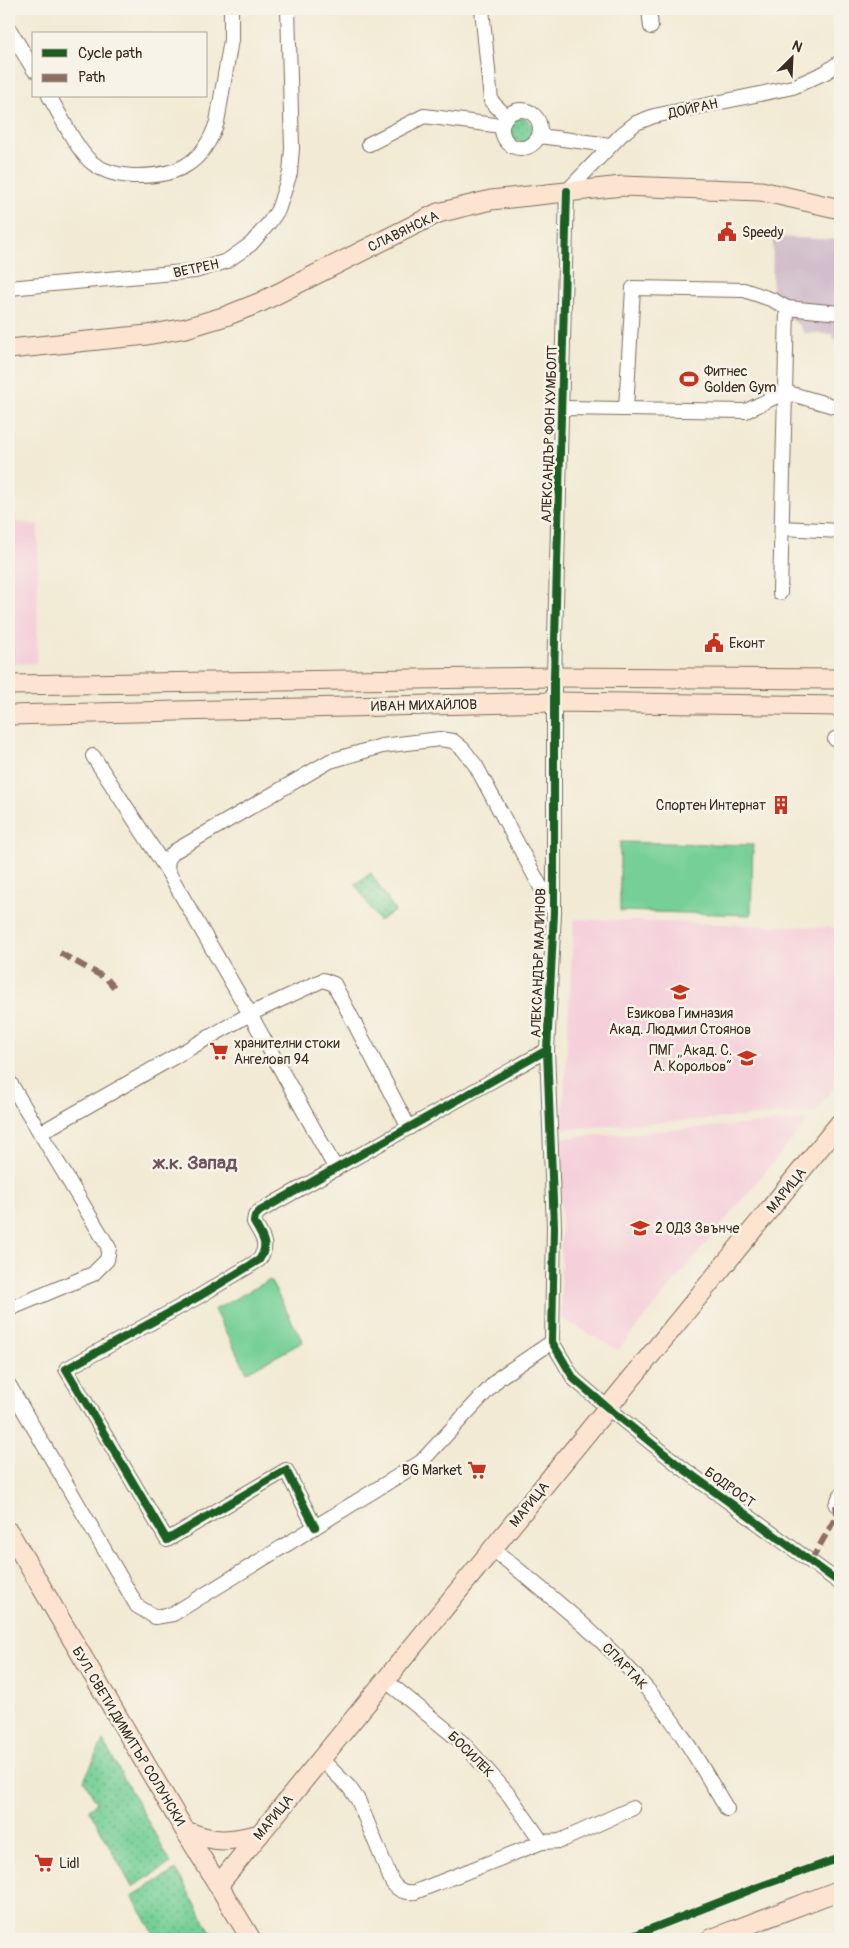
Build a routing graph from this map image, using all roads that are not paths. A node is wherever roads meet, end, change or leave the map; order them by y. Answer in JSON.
{"nodes":[{"id":1,"x":231,"y":9,"type":"edge"},
{"id":2,"x":288,"y":9,"type":"edge"},
{"id":3,"x":482,"y":9,"type":"edge"},
{"id":4,"x":649,"y":9,"type":"edge"},
{"id":5,"x":651,"y":27,"type":"dead end"},
{"id":6,"x":9,"y":28,"type":"edge"},
{"id":7,"x":840,"y":62,"type":"edge"},
{"id":8,"x":32,"y":67,"type":"edge"},
{"id":9,"x":50,"y":98,"type":"edge"},
{"id":10,"x":504,"y":121,"type":"junction"},
{"id":11,"x":539,"y":136,"type":"junction"},
{"id":12,"x":370,"y":144,"type":"dead end"},
{"id":13,"x":610,"y":145,"type":"junction"},
{"id":14,"x":568,"y":191,"type":"junction"},
{"id":15,"x":840,"y":209,"type":"edge"},
{"id":16,"x":9,"y":288,"type":"edge"},
{"id":17,"x":787,"y":308,"type":"junction"},
{"id":18,"x":840,"y":312,"type":"edge"},
{"id":19,"x":9,"y":349,"type":"edge"},
{"id":20,"x":785,"y":392,"type":"junction"},
{"id":21,"x":563,"y":408,"type":"junction"},
{"id":22,"x":840,"y":408,"type":"edge"},
{"id":23,"x":626,"y":409,"type":"junction"},
{"id":24,"x":782,"y":528,"type":"junction"},
{"id":25,"x":840,"y":531,"type":"edge"},
{"id":26,"x":780,"y":593,"type":"dead end"},
{"id":27,"x":554,"y":677,"type":"junction"},
{"id":28,"x":840,"y":679,"type":"edge"},
{"id":29,"x":9,"y":685,"type":"edge"},
{"id":30,"x":554,"y":702,"type":"junction"},
{"id":31,"x":840,"y":706,"type":"edge"},
{"id":32,"x":9,"y":715,"type":"edge"},
{"id":33,"x":93,"y":756,"type":"dead end"},
{"id":34,"x":167,"y":870,"type":"junction"},
{"id":35,"x":554,"y":912,"type":"junction"},
{"id":36,"x":250,"y":1014,"type":"junction"},
{"id":37,"x":547,"y":1050,"type":"junction"},
{"id":38,"x":9,"y":1081,"type":"edge"},
{"id":39,"x":840,"y":1123,"type":"edge"},
{"id":40,"x":409,"y":1128,"type":"junction"},
{"id":41,"x":40,"y":1133,"type":"junction"},
{"id":42,"x":336,"y":1169,"type":"junction"},
{"id":43,"x":9,"y":1309,"type":"edge"},
{"id":44,"x":552,"y":1342,"type":"junction"},
{"id":45,"x":9,"y":1385,"type":"edge"},
{"id":46,"x":608,"y":1408,"type":"junction"},
{"id":47,"x":315,"y":1527,"type":"junction"},
{"id":48,"x":9,"y":1532,"type":"edge"},
{"id":49,"x":493,"y":1549,"type":"junction"},
{"id":50,"x":840,"y":1583,"type":"edge"},
{"id":51,"x":386,"y":1680,"type":"junction"},
{"id":52,"x":321,"y":1759,"type":"junction"},
{"id":53,"x":633,"y":1808,"type":"dead end"},
{"id":54,"x":727,"y":1809,"type":"dead end"},
{"id":55,"x":186,"y":1831,"type":"junction"},
{"id":56,"x":260,"y":1834,"type":"junction"},
{"id":57,"x":542,"y":1842,"type":"junction"},
{"id":58,"x":219,"y":1884,"type":"junction"},
{"id":59,"x":840,"y":1890,"type":"edge"},
{"id":60,"x":251,"y":1939,"type":"edge"},
{"id":61,"x":712,"y":1939,"type":"edge"}],
"edges":[{"from":1,"to":9,"type":"street"},
{"from":2,"to":16,"type":"street","name":"ВЕТРЕН"},
{"from":3,"to":10,"type":"street"},
{"from":4,"to":5,"type":"street"},
{"from":6,"to":8,"type":"street"},
{"from":7,"to":13,"type":"street","name":"ДОЙРАН"},
{"from":10,"to":11,"type":"street"},
{"from":10,"to":11,"type":"street"},
{"from":10,"to":12,"type":"street"},
{"from":11,"to":13,"type":"street"},
{"from":13,"to":14,"type":"street","name":"ДОЙРАН"},
{"from":14,"to":15,"type":"street","name":"СЛАВЯНСКА"},
{"from":14,"to":19,"type":"street","name":"СЛАВЯНСКА"},
{"from":14,"to":21,"type":"street","name":"АЛЕКСАНДЪР ФОН ХУМБОЛТ"},
{"from":17,"to":18,"type":"street"},
{"from":17,"to":20,"type":"street"},
{"from":17,"to":23,"type":"street"},
{"from":20,"to":22,"type":"street"},
{"from":20,"to":23,"type":"street"},
{"from":20,"to":24,"type":"street"},
{"from":21,"to":23,"type":"street"},
{"from":21,"to":27,"type":"street","name":"АЛЕКСАНДЪР ФОН ХУМБОЛТ"},
{"from":24,"to":25,"type":"street"},
{"from":24,"to":26,"type":"street"},
{"from":27,"to":28,"type":"street","name":"ИВАН МИХАЙЛОВ"},
{"from":27,"to":29,"type":"street","name":"ИВАН МИХАЙЛОВ"},
{"from":27,"to":30,"type":"street","name":"АЛЕКСАНДЪР МАЛИНОВ"},
{"from":30,"to":31,"type":"street","name":"ИВАН МИХАЙЛОВ"},
{"from":30,"to":32,"type":"street","name":"ИВАН МИХАЙЛОВ"},
{"from":30,"to":35,"type":"street","name":"АЛЕКСАНДЪР МАЛИНОВ"},
{"from":33,"to":34,"type":"street"},
{"from":34,"to":35,"type":"street"},
{"from":34,"to":36,"type":"street"},
{"from":35,"to":37,"type":"street","name":"АЛЕКСАНДЪР МАЛИНОВ"},
{"from":36,"to":40,"type":"street"},
{"from":36,"to":41,"type":"street"},
{"from":36,"to":42,"type":"street"},
{"from":37,"to":40,"type":"street"},
{"from":37,"to":44,"type":"street","name":"АЛЕКСАНДЪР МАЛИНОВ"},
{"from":38,"to":41,"type":"street"},
{"from":39,"to":46,"type":"street","name":"МАРИЦА"},
{"from":40,"to":42,"type":"street"},
{"from":41,"to":43,"type":"street"},
{"from":42,"to":47,"type":"street"},
{"from":44,"to":46,"type":"street"},
{"from":44,"to":47,"type":"street"},
{"from":45,"to":47,"type":"street"},
{"from":46,"to":49,"type":"street","name":"МАРИЦА"},
{"from":46,"to":50,"type":"street","name":"БОДРОСТ"},
{"from":48,"to":55,"type":"street","name":"БУЛ. СВЕТИ ДИМИТЪР СОЛУНСКИ"},
{"from":49,"to":51,"type":"street","name":"МАРИЦА"},
{"from":49,"to":54,"type":"street","name":"СПАРТАК"},
{"from":51,"to":52,"type":"street","name":"МАРИЦА"},
{"from":51,"to":57,"type":"street","name":"БОСИЛЕК"},
{"from":52,"to":56,"type":"street","name":"МАРИЦА"},
{"from":52,"to":57,"type":"street"},
{"from":53,"to":57,"type":"street"},
{"from":55,"to":56,"type":"street"},
{"from":55,"to":58,"type":"street","name":"БУЛ. СВЕТИ ДИМИТЪР СОЛУНСКИ"},
{"from":56,"to":58,"type":"street","name":"МАРИЦА"},
{"from":58,"to":60,"type":"street","name":"БУЛ. СВЕТИ ДИМИТЪР СОЛУНСКИ"},
{"from":59,"to":61,"type":"street"}]}
